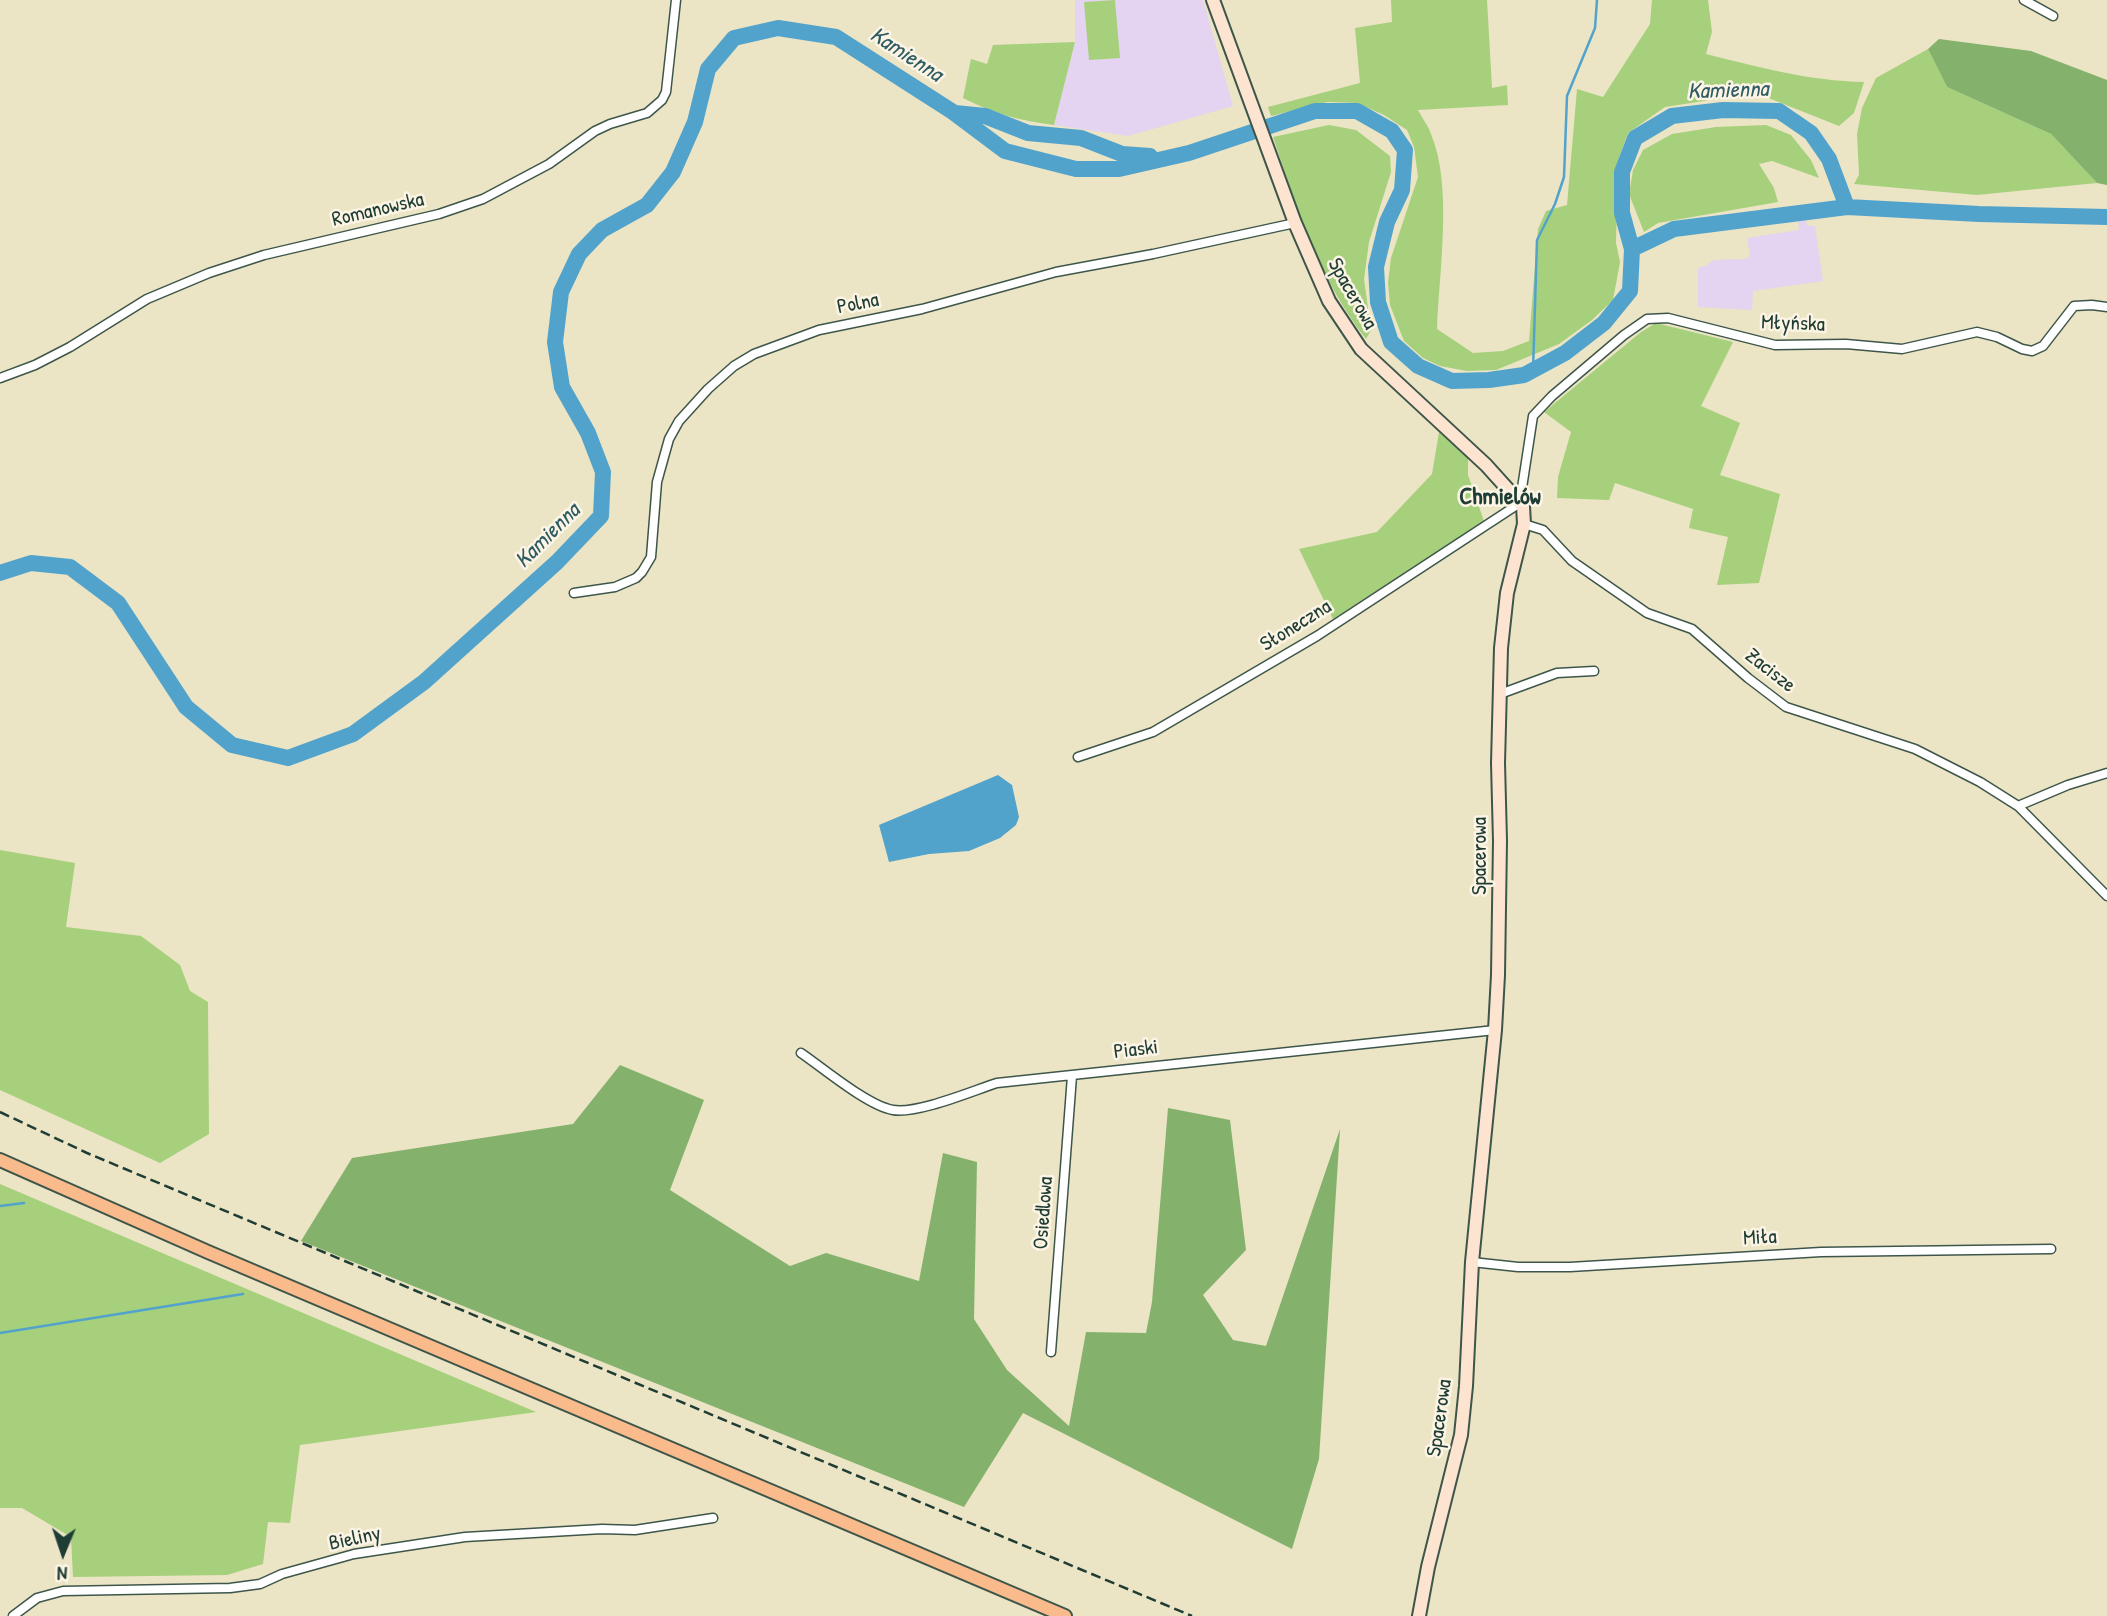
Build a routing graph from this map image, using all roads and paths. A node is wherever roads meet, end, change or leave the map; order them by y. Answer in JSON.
{"nodes":[{"id":1,"x":676,"y":0,"type":"edge"},
{"id":2,"x":1213,"y":0,"type":"edge"},
{"id":3,"x":2024,"y":0,"type":"edge"},
{"id":4,"x":2053,"y":16,"type":"dead end"},
{"id":5,"x":1294,"y":223,"type":"junction"},
{"id":6,"x":2107,"y":307,"type":"edge"},
{"id":7,"x":0,"y":378,"type":"edge"},
{"id":8,"x":1520,"y":501,"type":"junction"},
{"id":9,"x":1524,"y":523,"type":"junction"},
{"id":10,"x":574,"y":593,"type":"dead end"},
{"id":11,"x":1594,"y":671,"type":"dead end"},
{"id":12,"x":1500,"y":694,"type":"junction"},
{"id":13,"x":1078,"y":757,"type":"dead end"},
{"id":14,"x":2107,"y":772,"type":"edge"},
{"id":15,"x":2018,"y":806,"type":"junction"},
{"id":16,"x":2107,"y":896,"type":"edge"},
{"id":17,"x":1495,"y":1030,"type":"junction"},
{"id":18,"x":801,"y":1053,"type":"dead end"},
{"id":19,"x":1072,"y":1076,"type":"junction"},
{"id":20,"x":0,"y":1160,"type":"edge"},
{"id":21,"x":2051,"y":1249,"type":"dead end"},
{"id":22,"x":1472,"y":1262,"type":"junction"},
{"id":23,"x":1051,"y":1352,"type":"dead end"},
{"id":24,"x":712,"y":1518,"type":"dead end"},
{"id":25,"x":13,"y":1616,"type":"edge"},
{"id":26,"x":1065,"y":1616,"type":"edge"},
{"id":27,"x":1419,"y":1616,"type":"edge"}],
"edges":[{"from":1,"to":7,"type":"street","name":"Romanowska"},
{"from":2,"to":5,"type":"street","name":"Spacerowa"},
{"from":3,"to":4,"type":"street"},
{"from":5,"to":8,"type":"street","name":"Spacerowa"},
{"from":5,"to":10,"type":"street","name":"Polna"},
{"from":6,"to":8,"type":"street","name":"Młyńska"},
{"from":8,"to":9,"type":"street","name":"Spacerowa"},
{"from":8,"to":13,"type":"street","name":"Słoneczna"},
{"from":9,"to":12,"type":"street","name":"Spacerowa"},
{"from":9,"to":15,"type":"street","name":"Zacisze"},
{"from":11,"to":12,"type":"street"},
{"from":12,"to":17,"type":"street","name":"Spacerowa"},
{"from":14,"to":15,"type":"street"},
{"from":15,"to":16,"type":"street","name":"Zacisze"},
{"from":17,"to":19,"type":"street","name":"Piaski"},
{"from":17,"to":22,"type":"street","name":"Spacerowa"},
{"from":18,"to":19,"type":"street","name":"Piaski"},
{"from":19,"to":23,"type":"street","name":"Osiedlowa"},
{"from":20,"to":26,"type":"main road"},
{"from":21,"to":22,"type":"street","name":"Miła"},
{"from":22,"to":27,"type":"street","name":"Spacerowa"},
{"from":24,"to":25,"type":"street","name":"Bieliny"}]}
